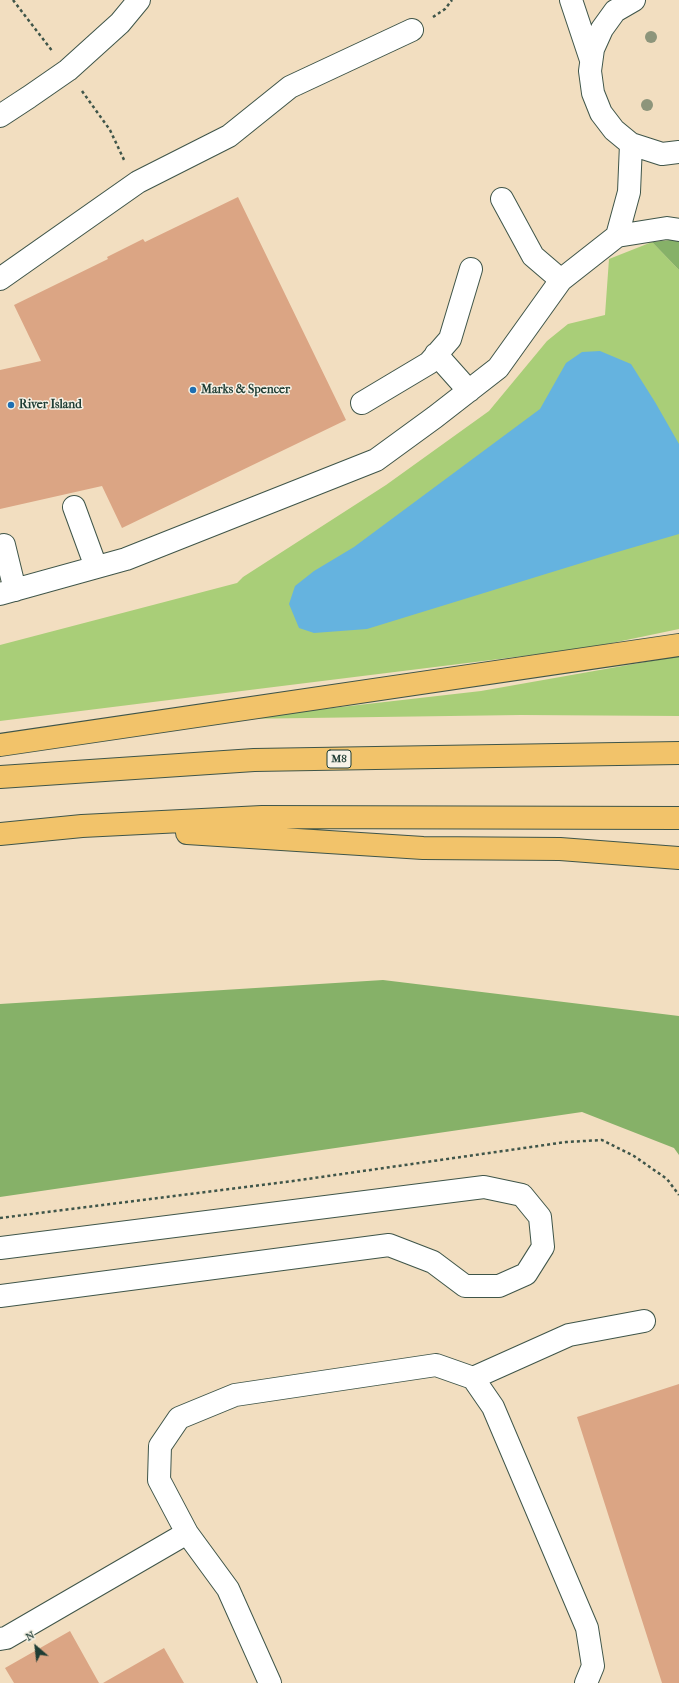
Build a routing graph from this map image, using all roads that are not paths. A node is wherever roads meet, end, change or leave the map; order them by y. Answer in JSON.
{"nodes":[{"id":1,"x":139,"y":0,"type":"edge"},
{"id":2,"x":571,"y":0,"type":"edge"},
{"id":3,"x":634,"y":0,"type":"edge"},
{"id":4,"x":412,"y":30,"type":"dead end"},
{"id":5,"x":592,"y":60,"type":"junction"},
{"id":6,"x":0,"y":116,"type":"edge"},
{"id":7,"x":631,"y":144,"type":"junction"},
{"id":8,"x":679,"y":152,"type":"edge"},
{"id":9,"x":502,"y":199,"type":"dead end"},
{"id":10,"x":679,"y":230,"type":"edge"},
{"id":11,"x":617,"y":236,"type":"junction"},
{"id":12,"x":471,"y":269,"type":"dead end"},
{"id":13,"x":0,"y":279,"type":"edge"},
{"id":14,"x":561,"y":280,"type":"junction"},
{"id":15,"x":436,"y":354,"type":"junction"},
{"id":16,"x":469,"y":391,"type":"junction"},
{"id":17,"x":362,"y":403,"type":"dead end"},
{"id":18,"x":74,"y":507,"type":"dead end"},
{"id":19,"x":0,"y":546,"type":"edge"},
{"id":20,"x":96,"y":567,"type":"junction"},
{"id":21,"x":8,"y":592,"type":"edge"},
{"id":22,"x":679,"y":645,"type":"edge"},
{"id":23,"x":0,"y":745,"type":"edge"},
{"id":24,"x":679,"y":753,"type":"edge"},
{"id":25,"x":0,"y":777,"type":"edge"},
{"id":26,"x":679,"y":818,"type":"edge"},
{"id":27,"x":82,"y":826,"type":"junction"},
{"id":28,"x":0,"y":834,"type":"edge"},
{"id":29,"x":679,"y":858,"type":"edge"},
{"id":30,"x":0,"y":1248,"type":"edge"},
{"id":31,"x":0,"y":1296,"type":"edge"},
{"id":32,"x":644,"y":1321,"type":"dead end"},
{"id":33,"x":473,"y":1378,"type":"junction"},
{"id":34,"x":187,"y":1533,"type":"junction"},
{"id":35,"x":0,"y":1639,"type":"edge"},
{"id":36,"x":270,"y":1683,"type":"edge"},
{"id":37,"x":586,"y":1683,"type":"edge"}],
"edges":[{"from":1,"to":6,"type":"street"},
{"from":2,"to":5,"type":"street"},
{"from":3,"to":5,"type":"street"},
{"from":4,"to":13,"type":"street"},
{"from":5,"to":7,"type":"street"},
{"from":7,"to":8,"type":"street"},
{"from":7,"to":11,"type":"street"},
{"from":9,"to":14,"type":"street"},
{"from":10,"to":11,"type":"street"},
{"from":11,"to":14,"type":"street"},
{"from":12,"to":15,"type":"street"},
{"from":14,"to":16,"type":"street"},
{"from":15,"to":16,"type":"street"},
{"from":15,"to":17,"type":"street"},
{"from":16,"to":20,"type":"street"},
{"from":18,"to":20,"type":"street"},
{"from":19,"to":21,"type":"street"},
{"from":20,"to":21,"type":"street"},
{"from":22,"to":23,"type":"highway"},
{"from":24,"to":25,"type":"highway","number":"M8"},
{"from":26,"to":27,"type":"highway"},
{"from":27,"to":28,"type":"highway"},
{"from":27,"to":29,"type":"highway"},
{"from":30,"to":31,"type":"street"},
{"from":32,"to":33,"type":"street"},
{"from":33,"to":34,"type":"street"},
{"from":33,"to":37,"type":"street"},
{"from":34,"to":35,"type":"street"},
{"from":34,"to":36,"type":"street"}]}
